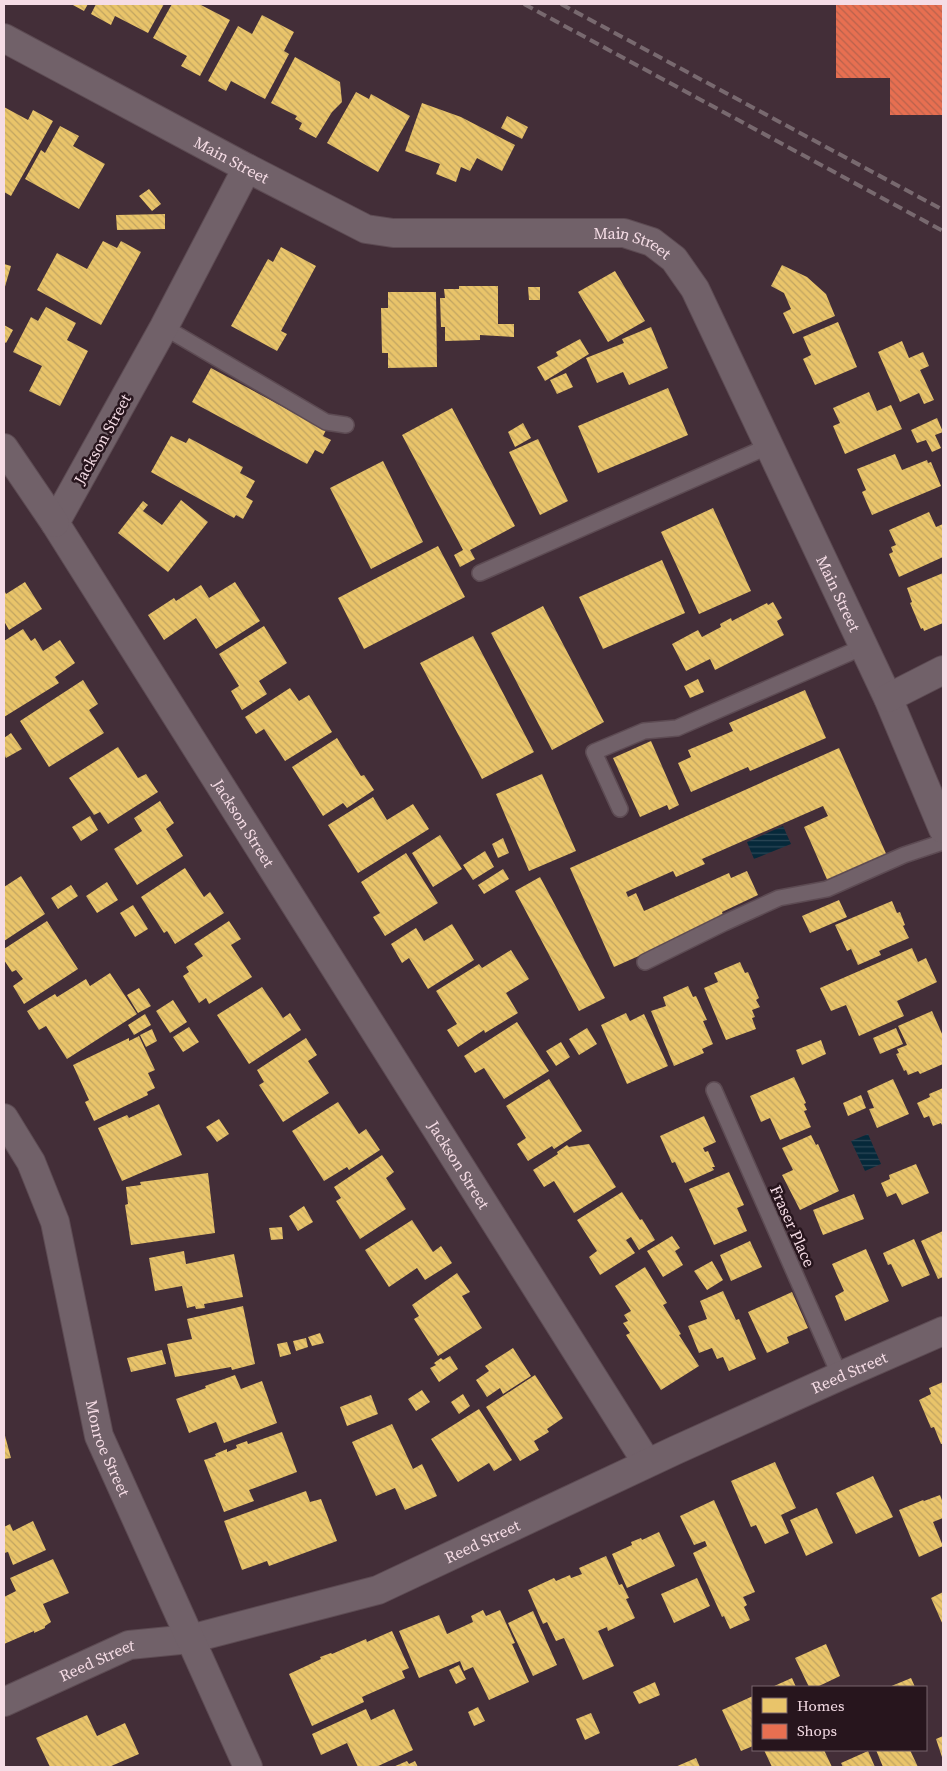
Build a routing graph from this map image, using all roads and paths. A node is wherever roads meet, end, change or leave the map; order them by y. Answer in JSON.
{"nodes":[{"id":1,"x":4,"y":38,"type":"edge"},
{"id":2,"x":247,"y":168,"type":"junction"},
{"id":3,"x":164,"y":327,"type":"junction"},
{"id":4,"x":346,"y":425,"type":"dead end"},
{"id":5,"x":769,"y":446,"type":"junction"},
{"id":6,"x":4,"y":448,"type":"edge"},
{"id":7,"x":55,"y":523,"type":"junction"},
{"id":8,"x":480,"y":573,"type":"dead end"},
{"id":9,"x":863,"y":647,"type":"junction"},
{"id":10,"x":943,"y":670,"type":"edge"},
{"id":11,"x":888,"y":698,"type":"junction"},
{"id":12,"x":620,"y":809,"type":"dead end"},
{"id":13,"x":943,"y":829,"type":"edge"},
{"id":14,"x":943,"y":842,"type":"edge"},
{"id":15,"x":645,"y":962,"type":"dead end"},
{"id":16,"x":714,"y":1090,"type":"dead end"},
{"id":17,"x":4,"y":1118,"type":"edge"},
{"id":18,"x":943,"y":1332,"type":"edge"},
{"id":19,"x":840,"y":1376,"type":"junction"},
{"id":20,"x":647,"y":1463,"type":"junction"},
{"id":21,"x":190,"y":1639,"type":"junction"},
{"id":22,"x":4,"y":1702,"type":"edge"},
{"id":23,"x":248,"y":1767,"type":"edge"}],
"edges":[{"from":1,"to":2,"type":"street","name":"Main Street"},
{"from":2,"to":3,"type":"street","name":"Jackson Street"},
{"from":2,"to":5,"type":"street","name":"Main Street"},
{"from":3,"to":4,"type":"lane"},
{"from":3,"to":7,"type":"street","name":"Jackson Street"},
{"from":5,"to":8,"type":"lane"},
{"from":5,"to":9,"type":"street","name":"Main Street"},
{"from":6,"to":7,"type":"street"},
{"from":7,"to":20,"type":"street","name":"Jackson Street"},
{"from":9,"to":11,"type":"street","name":"Main Street"},
{"from":9,"to":12,"type":"lane"},
{"from":10,"to":11,"type":"street"},
{"from":11,"to":13,"type":"street","name":"Main Street"},
{"from":14,"to":15,"type":"lane"},
{"from":16,"to":19,"type":"lane","name":"Fraser Place"},
{"from":17,"to":21,"type":"street","name":"Monroe Street"},
{"from":18,"to":19,"type":"street","name":"Reed Street"},
{"from":19,"to":20,"type":"street","name":"Reed Street"},
{"from":20,"to":21,"type":"street","name":"Reed Street"},
{"from":21,"to":22,"type":"street","name":"Reed Street"},
{"from":21,"to":23,"type":"street","name":"Monroe Street"}]}
